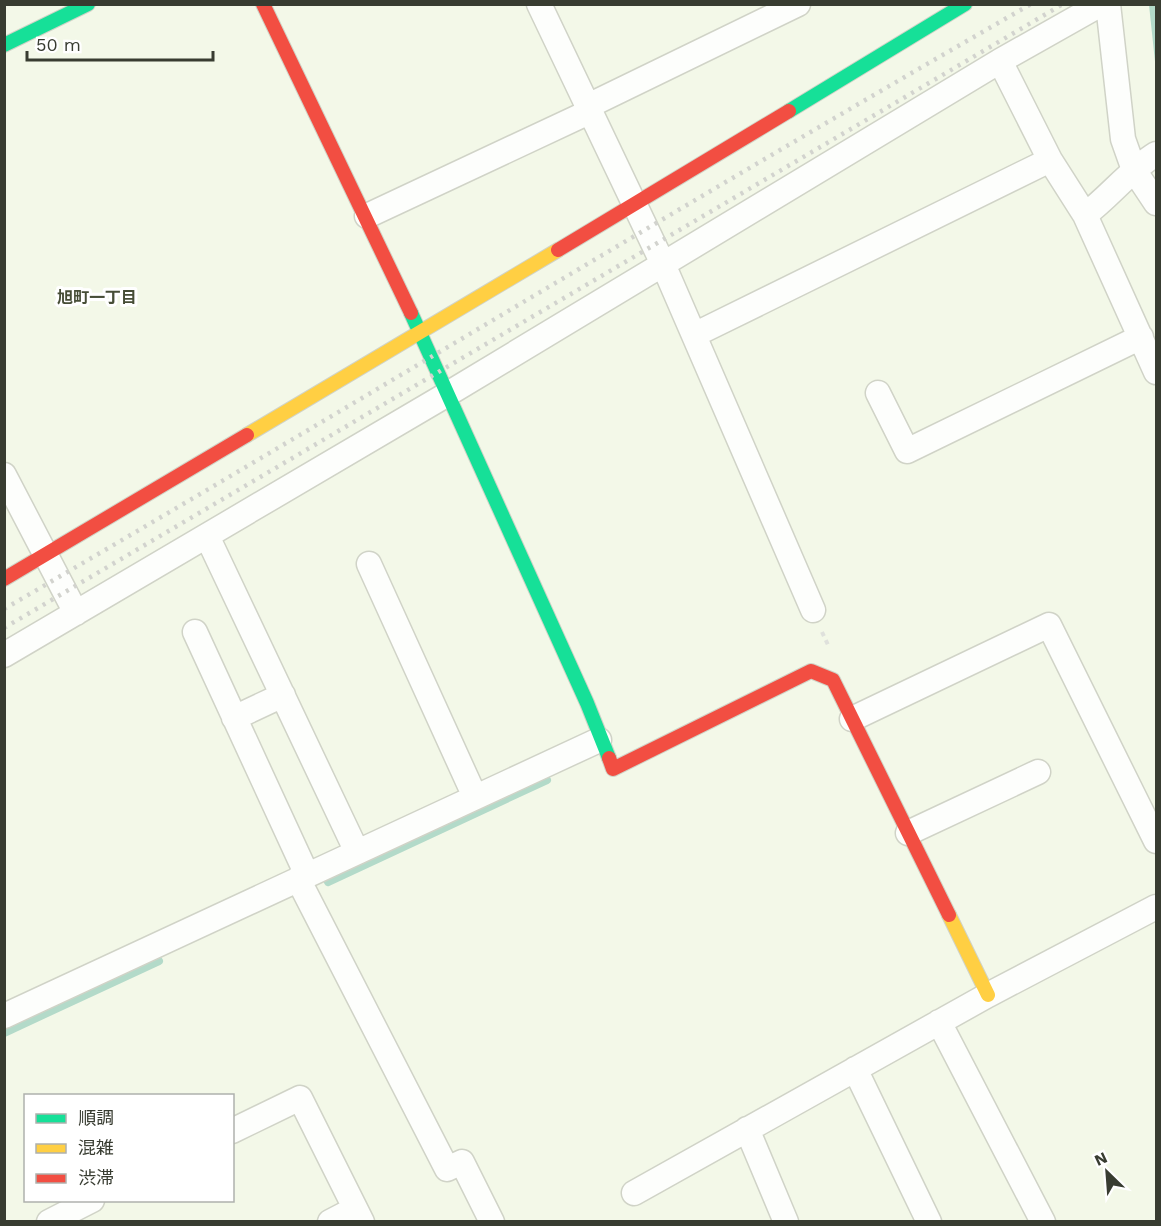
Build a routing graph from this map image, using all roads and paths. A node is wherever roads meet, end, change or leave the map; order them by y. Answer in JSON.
{"nodes":[{"id":1,"x":88,"y":4,"type":"edge"},
{"id":2,"x":263,"y":4,"type":"edge"},
{"id":3,"x":539,"y":4,"type":"edge"},
{"id":4,"x":798,"y":4,"type":"edge"},
{"id":5,"x":965,"y":4,"type":"edge"},
{"id":6,"x":1101,"y":4,"type":"edge"},
{"id":7,"x":1108,"y":4,"type":"edge"},
{"id":8,"x":4,"y":45,"type":"edge"},
{"id":9,"x":1000,"y":61,"type":"junction"},
{"id":10,"x":588,"y":109,"type":"junction"},
{"id":11,"x":1050,"y":160,"type":"junction"},
{"id":12,"x":1146,"y":161,"type":"edge"},
{"id":13,"x":1156,"y":203,"type":"edge"},
{"id":14,"x":633,"y":206,"type":"junction"},
{"id":15,"x":1085,"y":215,"type":"junction"},
{"id":16,"x":367,"y":216,"type":"junction"},
{"id":17,"x":663,"y":264,"type":"junction"},
{"id":18,"x":419,"y":332,"type":"junction"},
{"id":19,"x":694,"y":335,"type":"junction"},
{"id":20,"x":1141,"y":338,"type":"junction"},
{"id":21,"x":1156,"y":372,"type":"edge"},
{"id":22,"x":878,"y":393,"type":"dead end"},
{"id":23,"x":446,"y":395,"type":"junction"},
{"id":24,"x":4,"y":475,"type":"edge"},
{"id":25,"x":207,"y":536,"type":"junction"},
{"id":26,"x":45,"y":556,"type":"junction"},
{"id":27,"x":369,"y":564,"type":"dead end"},
{"id":28,"x":4,"y":579,"type":"edge"},
{"id":29,"x":813,"y":610,"type":"dead end"},
{"id":30,"x":76,"y":613,"type":"junction"},
{"id":31,"x":195,"y":632,"type":"dead end"},
{"id":32,"x":4,"y":655,"type":"edge"},
{"id":33,"x":283,"y":695,"type":"junction"},
{"id":34,"x":234,"y":718,"type":"junction"},
{"id":35,"x":852,"y":719,"type":"junction"},
{"id":36,"x":599,"y":740,"type":"junction"},
{"id":37,"x":1038,"y":772,"type":"dead end"},
{"id":38,"x":475,"y":797,"type":"junction"},
{"id":39,"x":908,"y":833,"type":"junction"},
{"id":40,"x":1156,"y":841,"type":"edge"},
{"id":41,"x":357,"y":852,"type":"junction"},
{"id":42,"x":303,"y":877,"type":"junction"},
{"id":43,"x":1156,"y":907,"type":"edge"},
{"id":44,"x":988,"y":995,"type":"junction"},
{"id":45,"x":4,"y":1016,"type":"edge"},
{"id":46,"x":939,"y":1023,"type":"junction"},
{"id":47,"x":855,"y":1070,"type":"junction"},
{"id":48,"x":747,"y":1129,"type":"junction"},
{"id":49,"x":234,"y":1130,"type":"edge"},
{"id":50,"x":634,"y":1192,"type":"dead end"},
{"id":51,"x":88,"y":1202,"type":"edge"},
{"id":52,"x":358,"y":1215,"type":"edge"},
{"id":53,"x":49,"y":1221,"type":"edge"},
{"id":54,"x":330,"y":1221,"type":"edge"},
{"id":55,"x":492,"y":1221,"type":"edge"},
{"id":56,"x":786,"y":1221,"type":"edge"},
{"id":57,"x":929,"y":1221,"type":"edge"},
{"id":58,"x":1043,"y":1221,"type":"edge"}],
"edges":[{"from":1,"to":8,"type":"street"},
{"from":2,"to":16,"type":"street"},
{"from":3,"to":10,"type":"street"},
{"from":4,"to":10,"type":"street"},
{"from":5,"to":14,"type":"street"},
{"from":6,"to":9,"type":"street"},
{"from":7,"to":12,"type":"street"},
{"from":9,"to":11,"type":"street"},
{"from":9,"to":17,"type":"street"},
{"from":10,"to":14,"type":"street"},
{"from":10,"to":16,"type":"street"},
{"from":11,"to":15,"type":"street"},
{"from":11,"to":19,"type":"street"},
{"from":12,"to":13,"type":"street"},
{"from":12,"to":15,"type":"street"},
{"from":14,"to":17,"type":"street"},
{"from":14,"to":18,"type":"street"},
{"from":15,"to":20,"type":"street"},
{"from":16,"to":18,"type":"street"},
{"from":17,"to":19,"type":"street"},
{"from":17,"to":23,"type":"street"},
{"from":18,"to":23,"type":"street"},
{"from":18,"to":26,"type":"street"},
{"from":19,"to":29,"type":"street"},
{"from":20,"to":21,"type":"street"},
{"from":20,"to":22,"type":"street"},
{"from":23,"to":25,"type":"street"},
{"from":23,"to":36,"type":"street"},
{"from":24,"to":26,"type":"street"},
{"from":25,"to":30,"type":"street"},
{"from":25,"to":33,"type":"street"},
{"from":26,"to":28,"type":"street"},
{"from":26,"to":30,"type":"street"},
{"from":27,"to":38,"type":"street"},
{"from":30,"to":32,"type":"street"},
{"from":31,"to":34,"type":"street"},
{"from":33,"to":34,"type":"street"},
{"from":33,"to":41,"type":"street"},
{"from":34,"to":42,"type":"street"},
{"from":35,"to":36,"type":"street"},
{"from":35,"to":39,"type":"street"},
{"from":35,"to":40,"type":"street"},
{"from":36,"to":38,"type":"street"},
{"from":37,"to":39,"type":"street"},
{"from":38,"to":41,"type":"street"},
{"from":39,"to":44,"type":"street"},
{"from":41,"to":42,"type":"street"},
{"from":42,"to":45,"type":"street"},
{"from":42,"to":55,"type":"street"},
{"from":43,"to":44,"type":"street"},
{"from":44,"to":46,"type":"street"},
{"from":46,"to":47,"type":"street"},
{"from":46,"to":58,"type":"street"},
{"from":47,"to":48,"type":"street"},
{"from":47,"to":57,"type":"street"},
{"from":48,"to":50,"type":"street"},
{"from":48,"to":56,"type":"street"},
{"from":49,"to":52,"type":"street"},
{"from":51,"to":53,"type":"street"},
{"from":52,"to":54,"type":"street"}]}
